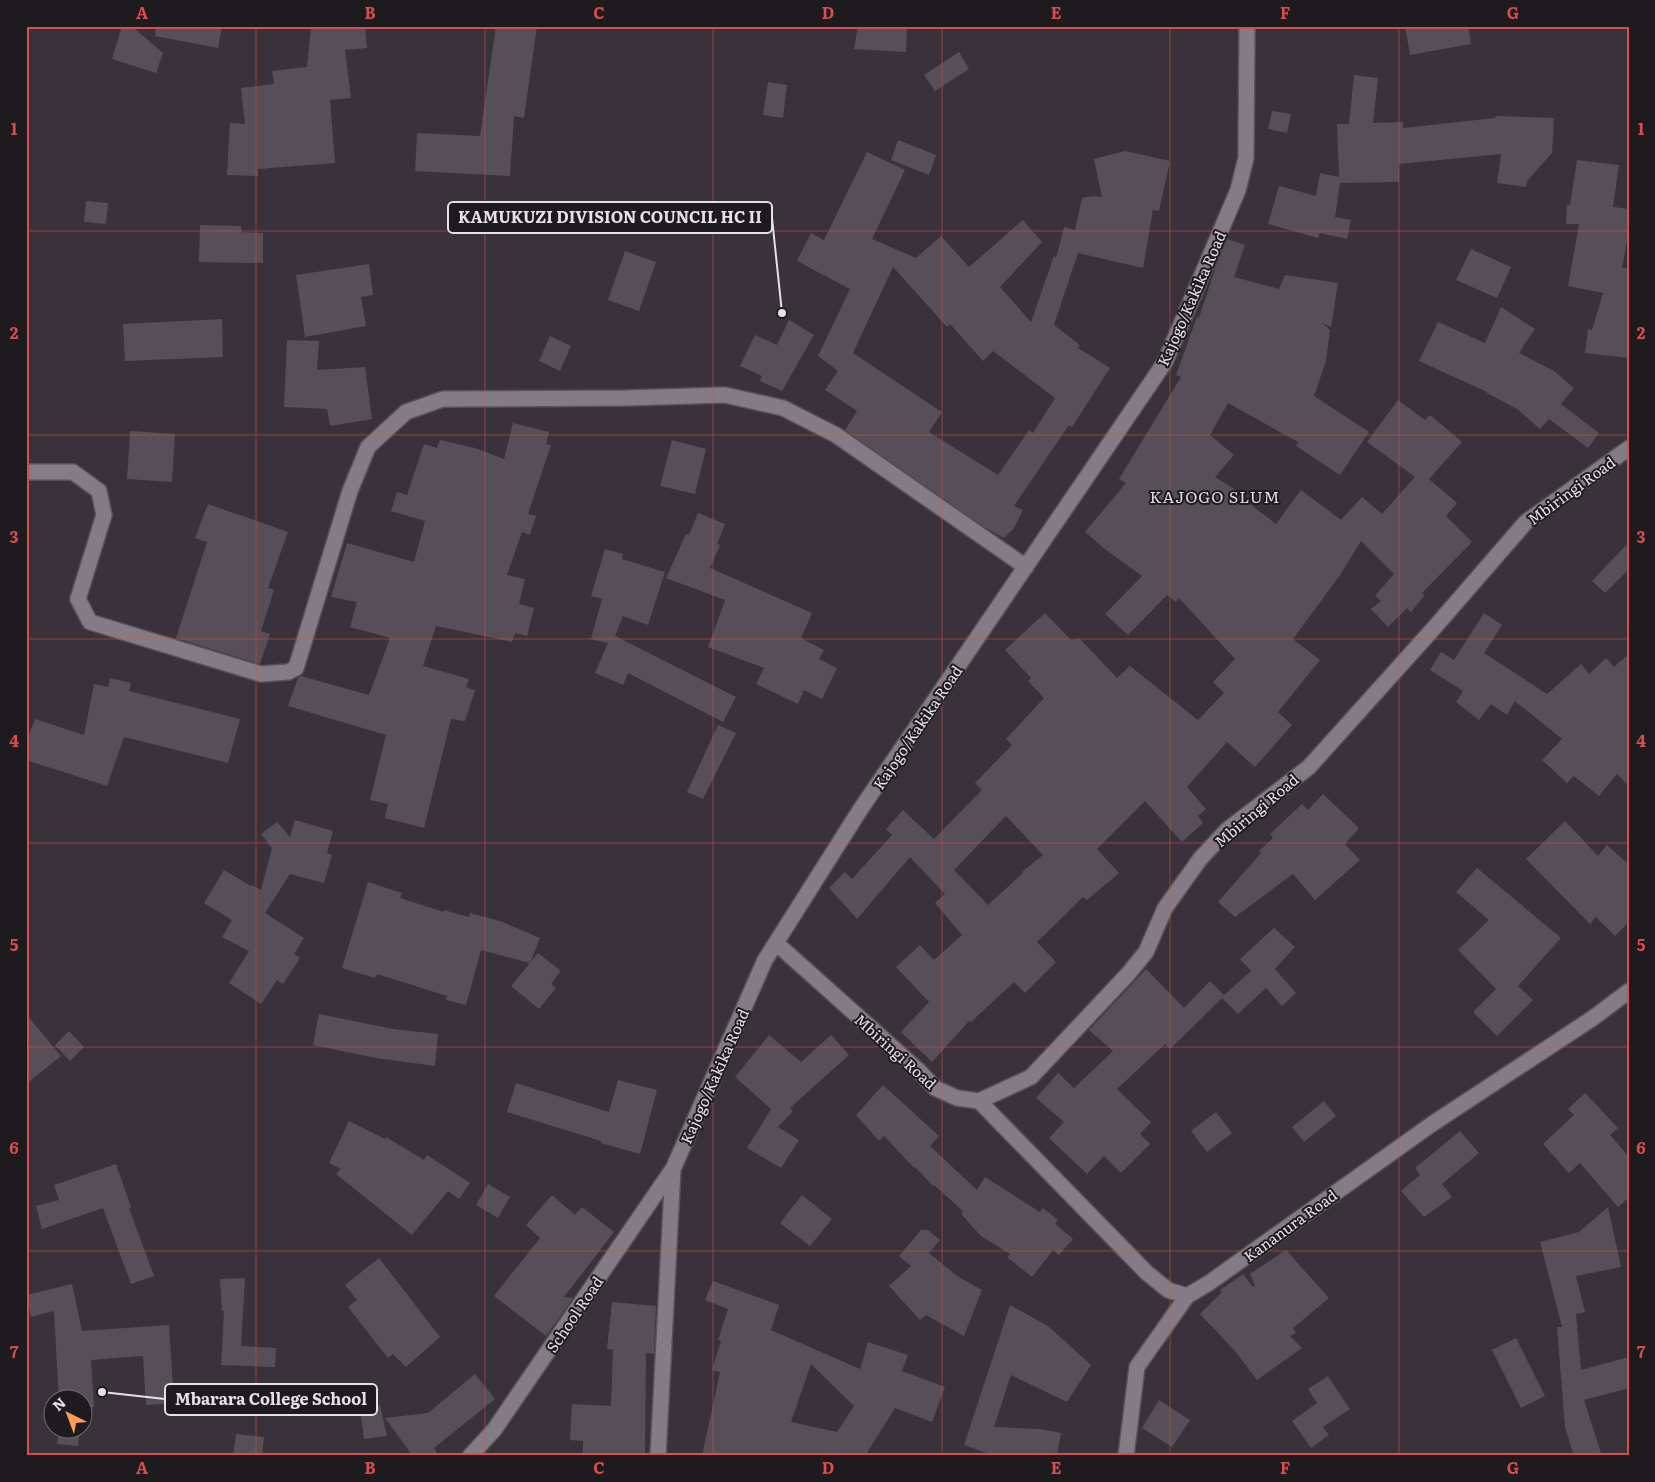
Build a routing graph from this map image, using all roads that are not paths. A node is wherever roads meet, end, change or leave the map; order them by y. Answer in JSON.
{"nodes":[{"id":1,"x":1247,"y":26,"type":"edge"},
{"id":2,"x":1629,"y":448,"type":"edge"},
{"id":3,"x":26,"y":472,"type":"edge"},
{"id":4,"x":1026,"y":567,"type":"junction"},
{"id":5,"x":776,"y":943,"type":"junction"},
{"id":6,"x":1629,"y":991,"type":"edge"},
{"id":7,"x":979,"y":1101,"type":"junction"},
{"id":8,"x":673,"y":1168,"type":"junction"},
{"id":9,"x":1187,"y":1296,"type":"junction"},
{"id":10,"x":470,"y":1456,"type":"edge"},
{"id":11,"x":658,"y":1456,"type":"edge"},
{"id":12,"x":1126,"y":1456,"type":"edge"}],
"edges":[{"from":1,"to":4,"type":"street","name":"Kajogo/Kakika Road"},
{"from":2,"to":7,"type":"street","name":"Mbiringi Road"},
{"from":3,"to":4,"type":"street"},
{"from":4,"to":5,"type":"street","name":"Kajogo/Kakika Road"},
{"from":5,"to":7,"type":"street","name":"Mbiringi Road"},
{"from":5,"to":8,"type":"street","name":"Kajogo/Kakika Road"},
{"from":6,"to":9,"type":"street","name":"Kananura Road"},
{"from":7,"to":9,"type":"street"},
{"from":8,"to":10,"type":"street","name":"School Road"},
{"from":8,"to":11,"type":"street","name":"Kajogo/Kakika Road"},
{"from":9,"to":12,"type":"street"}]}
